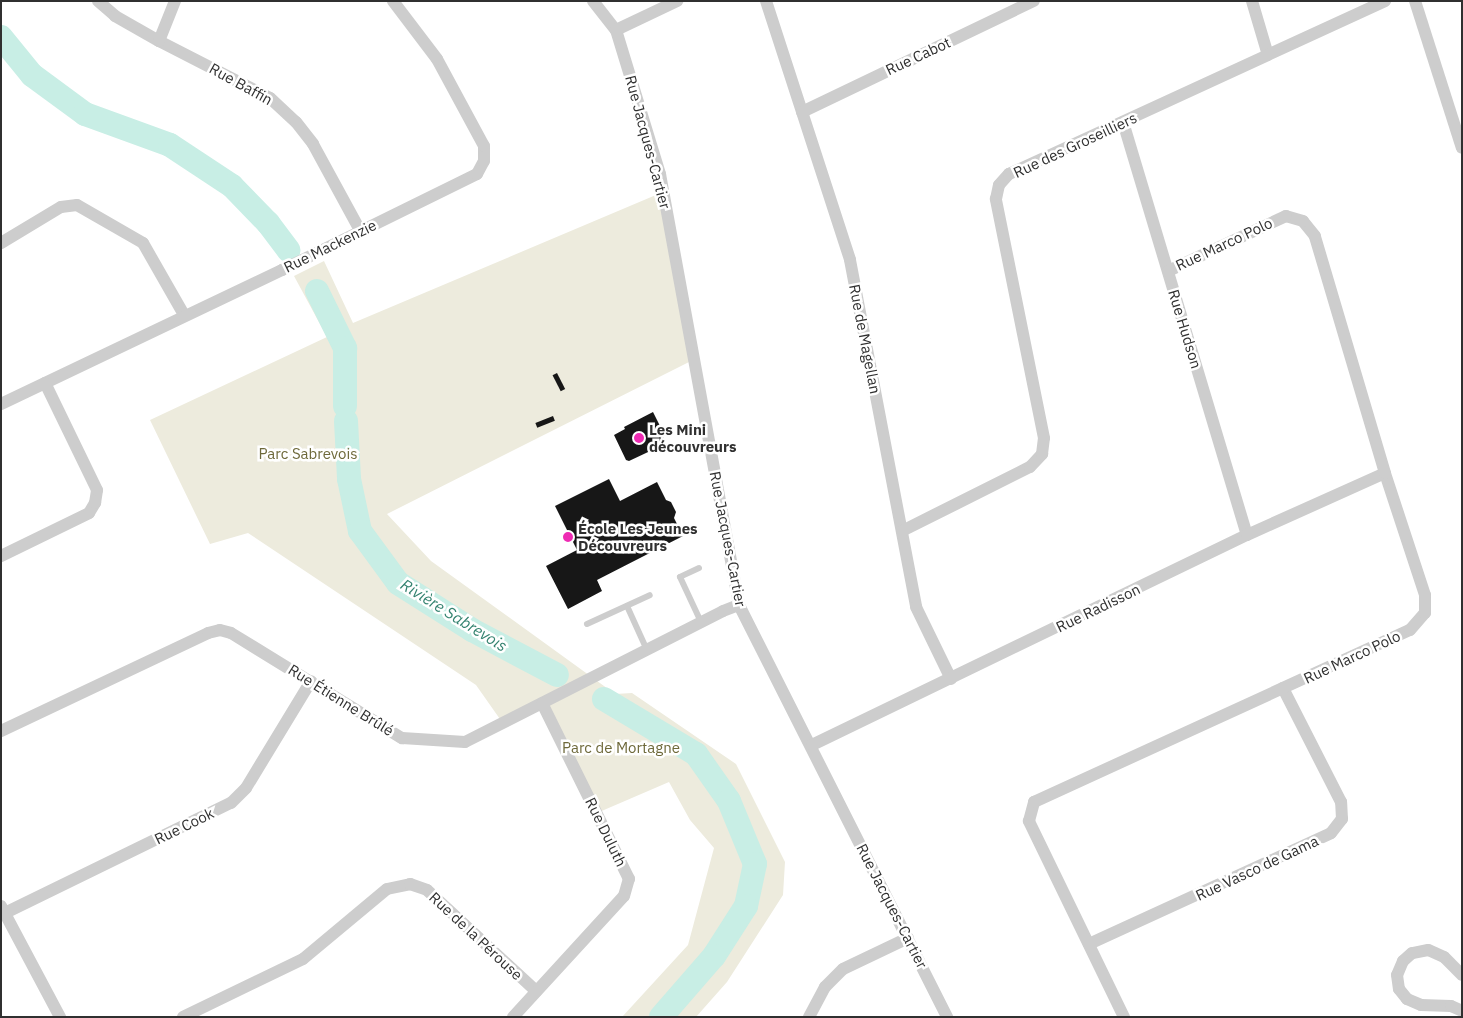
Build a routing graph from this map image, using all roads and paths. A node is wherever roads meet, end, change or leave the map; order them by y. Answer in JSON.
{"nodes":[{"id":1,"x":98,"y":1,"type":"edge"},
{"id":2,"x":175,"y":1,"type":"edge"},
{"id":3,"x":393,"y":1,"type":"edge"},
{"id":4,"x":593,"y":1,"type":"edge"},
{"id":5,"x":677,"y":1,"type":"edge"},
{"id":6,"x":766,"y":1,"type":"edge"},
{"id":7,"x":1034,"y":1,"type":"edge"},
{"id":8,"x":1252,"y":1,"type":"edge"},
{"id":9,"x":1385,"y":1,"type":"edge"},
{"id":10,"x":1415,"y":1,"type":"edge"},
{"id":11,"x":616,"y":30,"type":"junction"},
{"id":12,"x":159,"y":41,"type":"junction"},
{"id":13,"x":1268,"y":55,"type":"junction"},
{"id":14,"x":802,"y":112,"type":"junction"},
{"id":15,"x":1123,"y":122,"type":"junction"},
{"id":16,"x":1462,"y":148,"type":"edge"},
{"id":17,"x":361,"y":232,"type":"junction"},
{"id":18,"x":1,"y":243,"type":"edge"},
{"id":19,"x":1168,"y":271,"type":"junction"},
{"id":20,"x":184,"y":315,"type":"junction"},
{"id":21,"x":45,"y":383,"type":"junction"},
{"id":22,"x":1,"y":404,"type":"edge"},
{"id":23,"x":1385,"y":473,"type":"junction"},
{"id":24,"x":902,"y":531,"type":"junction"},
{"id":25,"x":1247,"y":535,"type":"junction"},
{"id":26,"x":1,"y":556,"type":"edge"},
{"id":27,"x":699,"y":568,"type":"dead end"},
{"id":28,"x":650,"y":595,"type":"dead end"},
{"id":29,"x":739,"y":605,"type":"junction"},
{"id":30,"x":627,"y":606,"type":"junction"},
{"id":31,"x":701,"y":622,"type":"junction"},
{"id":32,"x":587,"y":624,"type":"dead end"},
{"id":33,"x":647,"y":650,"type":"junction"},
{"id":34,"x":951,"y":679,"type":"junction"},
{"id":35,"x":311,"y":682,"type":"junction"},
{"id":36,"x":1283,"y":688,"type":"junction"},
{"id":37,"x":542,"y":703,"type":"junction"},
{"id":38,"x":1,"y":731,"type":"edge"},
{"id":39,"x":812,"y":745,"type":"junction"},
{"id":40,"x":3,"y":909,"type":"edge"},
{"id":41,"x":908,"y":938,"type":"junction"},
{"id":42,"x":1089,"y":944,"type":"junction"},
{"id":43,"x":1462,"y":975,"type":"edge"},
{"id":44,"x":536,"y":991,"type":"junction"},
{"id":45,"x":1462,"y":1011,"type":"edge"},
{"id":46,"x":60,"y":1017,"type":"edge"},
{"id":47,"x":184,"y":1017,"type":"edge"},
{"id":48,"x":514,"y":1017,"type":"edge"},
{"id":49,"x":809,"y":1017,"type":"edge"},
{"id":50,"x":947,"y":1017,"type":"edge"},
{"id":51,"x":1124,"y":1017,"type":"edge"}],
"edges":[{"from":1,"to":12,"type":"street","name":"Rue Baffin"},
{"from":2,"to":12,"type":"street"},
{"from":3,"to":17,"type":"street","name":"Rue Mackenzie"},
{"from":4,"to":11,"type":"street","name":"Rue Jacques-Cartier"},
{"from":5,"to":11,"type":"street"},
{"from":6,"to":14,"type":"street","name":"Rue de Magellan"},
{"from":7,"to":14,"type":"street","name":"Rue Cabot"},
{"from":8,"to":13,"type":"street"},
{"from":9,"to":13,"type":"street","name":"Rue des Groseilliers"},
{"from":10,"to":16,"type":"street"},
{"from":11,"to":29,"type":"street","name":"Rue Jacques-Cartier"},
{"from":12,"to":17,"type":"street","name":"Rue Baffin"},
{"from":13,"to":15,"type":"street","name":"Rue des Groseilliers"},
{"from":14,"to":24,"type":"street","name":"Rue de Magellan"},
{"from":15,"to":19,"type":"street","name":"Rue Hudson"},
{"from":15,"to":24,"type":"street","name":"Rue des Groseilliers"},
{"from":17,"to":20,"type":"street","name":"Rue Mackenzie"},
{"from":18,"to":20,"type":"street"},
{"from":19,"to":23,"type":"street","name":"Rue Marco Polo"},
{"from":19,"to":25,"type":"street","name":"Rue Hudson"},
{"from":20,"to":21,"type":"street","name":"Rue Mackenzie"},
{"from":21,"to":22,"type":"street","name":"Rue Mackenzie"},
{"from":21,"to":26,"type":"street"},
{"from":23,"to":25,"type":"street","name":"Rue Radisson"},
{"from":23,"to":36,"type":"street","name":"Rue Marco Polo"},
{"from":24,"to":34,"type":"street","name":"Rue de Magellan"},
{"from":25,"to":34,"type":"street","name":"Rue Radisson"},
{"from":27,"to":31,"type":"lane"},
{"from":28,"to":30,"type":"lane"},
{"from":29,"to":31,"type":"street","name":"Rue Étienne Brûlé"},
{"from":29,"to":39,"type":"street","name":"Rue Jacques-Cartier"},
{"from":30,"to":32,"type":"lane"},
{"from":30,"to":33,"type":"lane"},
{"from":31,"to":33,"type":"street","name":"Rue Étienne Brûlé"},
{"from":33,"to":37,"type":"street","name":"Rue Étienne Brûlé"},
{"from":34,"to":39,"type":"street","name":"Rue Radisson"},
{"from":35,"to":37,"type":"street","name":"Rue Étienne Brûlé"},
{"from":35,"to":38,"type":"street","name":"Rue Étienne Brûlé"},
{"from":35,"to":40,"type":"street","name":"Rue Cook"},
{"from":36,"to":42,"type":"street","name":"Rue Vasco de Gama"},
{"from":36,"to":42,"type":"street","name":"Rue Marco Polo"},
{"from":37,"to":44,"type":"street","name":"Rue Duluth"},
{"from":39,"to":41,"type":"street","name":"Rue Jacques-Cartier"},
{"from":40,"to":46,"type":"street"},
{"from":41,"to":49,"type":"street"},
{"from":41,"to":50,"type":"street","name":"Rue Jacques-Cartier"},
{"from":42,"to":51,"type":"street","name":"Rue Marco Polo"},
{"from":43,"to":45,"type":"street"},
{"from":44,"to":47,"type":"street","name":"Rue de la Pérouse"},
{"from":44,"to":48,"type":"street","name":"Rue Duluth"}]}
